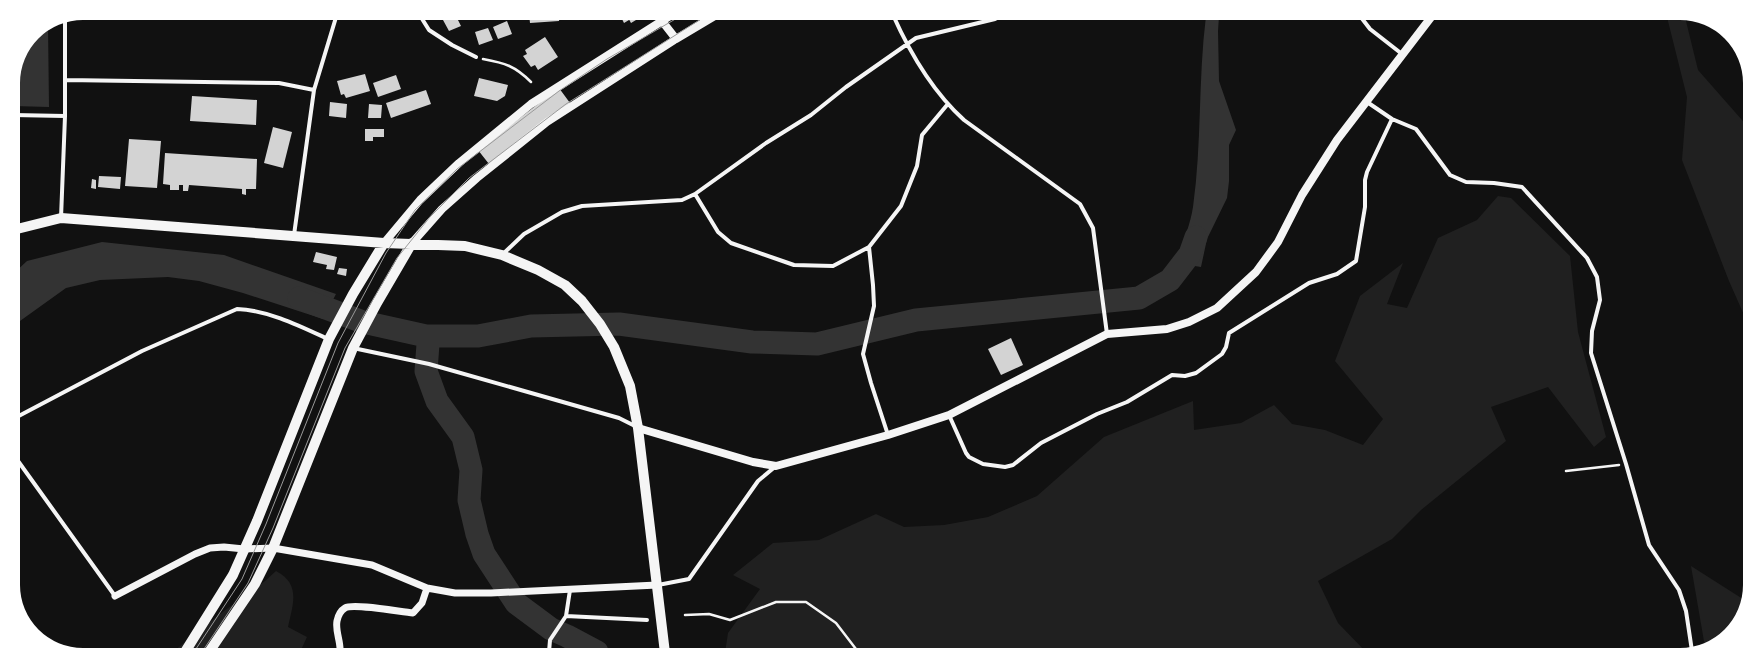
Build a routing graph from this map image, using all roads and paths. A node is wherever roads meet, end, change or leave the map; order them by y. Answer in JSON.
{"nodes":[{"id":1,"x":335,"y":20,"type":"edge"},
{"id":2,"x":423,"y":20,"type":"edge"},
{"id":3,"x":708,"y":20,"type":"edge"},
{"id":4,"x":895,"y":20,"type":"edge"},
{"id":5,"x":987,"y":20,"type":"edge"},
{"id":6,"x":1363,"y":20,"type":"edge"},
{"id":7,"x":1429,"y":20,"type":"edge"},
{"id":8,"x":662,"y":21,"type":"joint"},
{"id":9,"x":65,"y":23,"type":"edge"},
{"id":10,"x":676,"y":39,"type":"junction"},
{"id":11,"x":906,"y":44,"type":"junction"},
{"id":12,"x":1402,"y":54,"type":"junction"},
{"id":13,"x":476,"y":57,"type":"joint"},
{"id":14,"x":65,"y":80,"type":"junction"},
{"id":15,"x":531,"y":82,"type":"dead end"},
{"id":16,"x":314,"y":90,"type":"junction"},
{"id":17,"x":1367,"y":102,"type":"junction"},
{"id":18,"x":947,"y":104,"type":"junction"},
{"id":19,"x":20,"y":115,"type":"edge"},
{"id":20,"x":65,"y":116,"type":"junction"},
{"id":21,"x":1392,"y":119,"type":"junction"},
{"id":22,"x":695,"y":194,"type":"junction"},
{"id":23,"x":61,"y":218,"type":"junction"},
{"id":24,"x":20,"y":228,"type":"edge"},
{"id":25,"x":294,"y":235,"type":"junction"},
{"id":26,"x":384,"y":243,"type":"junction"},
{"id":27,"x":412,"y":243,"type":"junction"},
{"id":28,"x":869,"y":247,"type":"junction"},
{"id":29,"x":502,"y":255,"type":"junction"},
{"id":30,"x":1107,"y":334,"type":"junction"},
{"id":31,"x":330,"y":336,"type":"junction"},
{"id":32,"x":355,"y":344,"type":"junction"},
{"id":33,"x":20,"y":415,"type":"edge"},
{"id":34,"x":949,"y":415,"type":"junction"},
{"id":35,"x":638,"y":428,"type":"junction"},
{"id":36,"x":888,"y":435,"type":"junction"},
{"id":37,"x":20,"y":464,"type":"edge"},
{"id":38,"x":1626,"y":464,"type":"junction"},
{"id":39,"x":776,"y":466,"type":"junction"},
{"id":40,"x":1566,"y":471,"type":"dead end"},
{"id":41,"x":273,"y":548,"type":"junction"},
{"id":42,"x":244,"y":549,"type":"junction"},
{"id":43,"x":658,"y":585,"type":"junction"},
{"id":44,"x":427,"y":588,"type":"junction"},
{"id":45,"x":570,"y":590,"type":"junction"},
{"id":46,"x":115,"y":596,"type":"joint"},
{"id":47,"x":685,"y":615,"type":"dead end"},
{"id":48,"x":566,"y":616,"type":"junction"},
{"id":49,"x":646,"y":620,"type":"dead end"},
{"id":50,"x":1691,"y":646,"type":"edge"},
{"id":51,"x":187,"y":648,"type":"edge"},
{"id":52,"x":212,"y":648,"type":"edge"},
{"id":53,"x":340,"y":648,"type":"edge"},
{"id":54,"x":549,"y":648,"type":"edge"},
{"id":55,"x":664,"y":648,"type":"edge"},
{"id":56,"x":855,"y":648,"type":"edge"}],
"edges":[{"from":1,"to":16,"type":"street"},
{"from":2,"to":13,"type":"street"},
{"from":3,"to":10,"type":"main road"},
{"from":4,"to":11,"type":"street"},
{"from":5,"to":11,"type":"street"},
{"from":6,"to":12,"type":"street"},
{"from":7,"to":12,"type":"main road"},
{"from":8,"to":10,"type":"main road"},
{"from":8,"to":26,"type":"main road"},
{"from":9,"to":14,"type":"street"},
{"from":10,"to":27,"type":"main road"},
{"from":11,"to":18,"type":"street"},
{"from":11,"to":22,"type":"street"},
{"from":12,"to":17,"type":"main road"},
{"from":13,"to":15,"type":"path"},
{"from":14,"to":16,"type":"street"},
{"from":14,"to":20,"type":"street"},
{"from":16,"to":25,"type":"street"},
{"from":17,"to":21,"type":"street"},
{"from":17,"to":30,"type":"main road"},
{"from":18,"to":28,"type":"street"},
{"from":18,"to":30,"type":"street"},
{"from":19,"to":20,"type":"street"},
{"from":20,"to":23,"type":"street"},
{"from":21,"to":34,"type":"street"},
{"from":21,"to":38,"type":"street"},
{"from":22,"to":28,"type":"street"},
{"from":22,"to":29,"type":"street"},
{"from":23,"to":24,"type":"main road"},
{"from":23,"to":25,"type":"main road"},
{"from":25,"to":26,"type":"main road"},
{"from":26,"to":27,"type":"main road"},
{"from":26,"to":31,"type":"main road"},
{"from":27,"to":29,"type":"main road"},
{"from":27,"to":32,"type":"main road"},
{"from":28,"to":36,"type":"street"},
{"from":29,"to":35,"type":"main road"},
{"from":30,"to":34,"type":"main road"},
{"from":31,"to":33,"type":"street"},
{"from":31,"to":42,"type":"main road"},
{"from":32,"to":35,"type":"street"},
{"from":32,"to":41,"type":"main road"},
{"from":34,"to":36,"type":"main road"},
{"from":35,"to":39,"type":"main road"},
{"from":35,"to":43,"type":"main road"},
{"from":36,"to":39,"type":"main road"},
{"from":37,"to":46,"type":"street"},
{"from":38,"to":40,"type":"path"},
{"from":38,"to":50,"type":"street"},
{"from":39,"to":43,"type":"street"},
{"from":41,"to":42,"type":"street"},
{"from":41,"to":44,"type":"street"},
{"from":41,"to":52,"type":"main road"},
{"from":42,"to":46,"type":"street"},
{"from":42,"to":51,"type":"main road"},
{"from":43,"to":45,"type":"street"},
{"from":43,"to":55,"type":"main road"},
{"from":44,"to":45,"type":"street"},
{"from":44,"to":53,"type":"street"},
{"from":45,"to":48,"type":"street"},
{"from":47,"to":56,"type":"path"},
{"from":48,"to":49,"type":"street"},
{"from":48,"to":54,"type":"street"}]}
